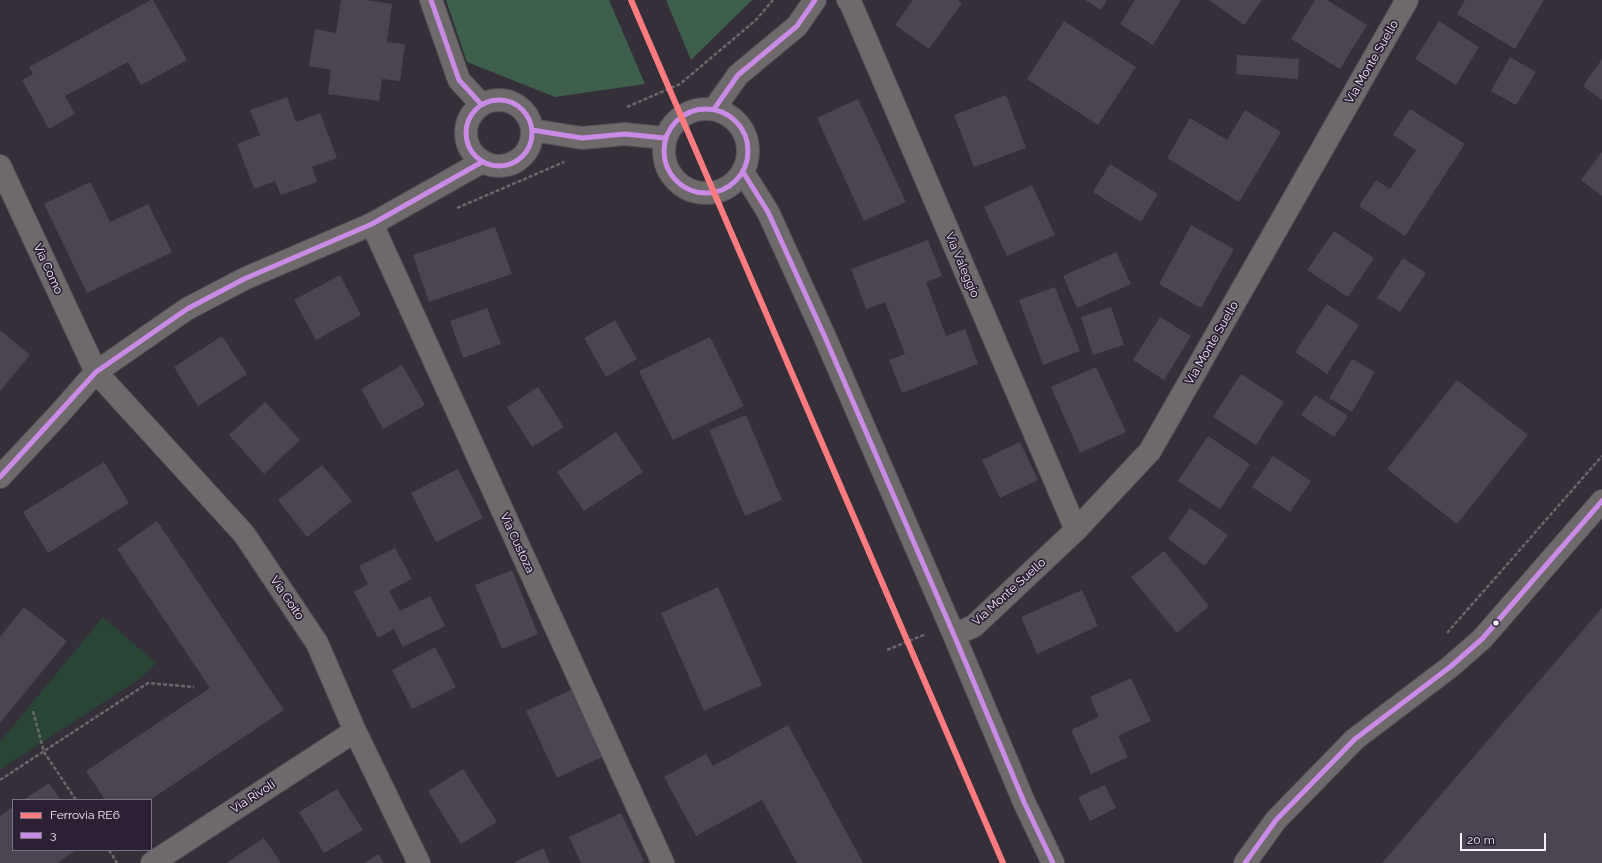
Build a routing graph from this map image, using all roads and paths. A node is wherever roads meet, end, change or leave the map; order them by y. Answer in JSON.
{"nodes":[{"id":1,"x":431,"y":0,"type":"edge"},
{"id":2,"x":815,"y":0,"type":"edge"},
{"id":3,"x":848,"y":0,"type":"edge"},
{"id":4,"x":1408,"y":0,"type":"edge"},
{"id":5,"x":481,"y":104,"type":"junction"},
{"id":6,"x":714,"y":109,"type":"junction"},
{"id":7,"x":532,"y":130,"type":"junction"},
{"id":8,"x":664,"y":138,"type":"junction"},
{"id":9,"x":482,"y":162,"type":"junction"},
{"id":10,"x":0,"y":166,"type":"edge"},
{"id":11,"x":742,"y":172,"type":"junction"},
{"id":12,"x":372,"y":224,"type":"junction"},
{"id":13,"x":96,"y":372,"type":"junction"},
{"id":14,"x":1602,"y":456,"type":"edge"},
{"id":15,"x":0,"y":477,"type":"edge"},
{"id":16,"x":1602,"y":501,"type":"edge"},
{"id":17,"x":1076,"y":530,"type":"junction"},
{"id":18,"x":951,"y":630,"type":"junction"},
{"id":19,"x":1442,"y":638,"type":"dead end"},
{"id":20,"x":887,"y":650,"type":"dead end"},
{"id":21,"x":194,"y":687,"type":"dead end"},
{"id":22,"x":33,"y":710,"type":"dead end"},
{"id":23,"x":355,"y":731,"type":"junction"},
{"id":24,"x":44,"y":752,"type":"junction"},
{"id":25,"x":0,"y":780,"type":"edge"},
{"id":26,"x":75,"y":799,"type":"edge"},
{"id":27,"x":110,"y":851,"type":"edge"},
{"id":28,"x":117,"y":863,"type":"edge"},
{"id":29,"x":152,"y":863,"type":"edge"},
{"id":30,"x":419,"y":863,"type":"edge"},
{"id":31,"x":663,"y":863,"type":"edge"},
{"id":32,"x":1053,"y":863,"type":"edge"},
{"id":33,"x":1244,"y":863,"type":"edge"}],
"edges":[{"from":1,"to":5,"type":"street"},
{"from":2,"to":6,"type":"street"},
{"from":3,"to":17,"type":"street","name":"Via Valeggio"},
{"from":4,"to":17,"type":"street","name":"Via Monte Suello"},
{"from":5,"to":7,"type":"street"},
{"from":5,"to":9,"type":"street"},
{"from":6,"to":8,"type":"street"},
{"from":6,"to":11,"type":"street"},
{"from":7,"to":8,"type":"street"},
{"from":7,"to":9,"type":"street"},
{"from":8,"to":11,"type":"street"},
{"from":9,"to":12,"type":"street"},
{"from":10,"to":13,"type":"street","name":"Via Como"},
{"from":11,"to":18,"type":"street"},
{"from":12,"to":13,"type":"street"},
{"from":12,"to":31,"type":"street","name":"Via Custoza"},
{"from":13,"to":15,"type":"street"},
{"from":13,"to":23,"type":"street","name":"Via Goito"},
{"from":14,"to":19,"type":"path"},
{"from":16,"to":33,"type":"street"},
{"from":17,"to":18,"type":"street","name":"Via Monte Suello"},
{"from":18,"to":20,"type":"path"},
{"from":18,"to":32,"type":"street"},
{"from":21,"to":24,"type":"path"},
{"from":22,"to":24,"type":"path"},
{"from":23,"to":29,"type":"street","name":"Via Rivoli"},
{"from":23,"to":30,"type":"street","name":"Via Goito"},
{"from":24,"to":25,"type":"path"},
{"from":24,"to":26,"type":"path"},
{"from":27,"to":28,"type":"path"}]}
